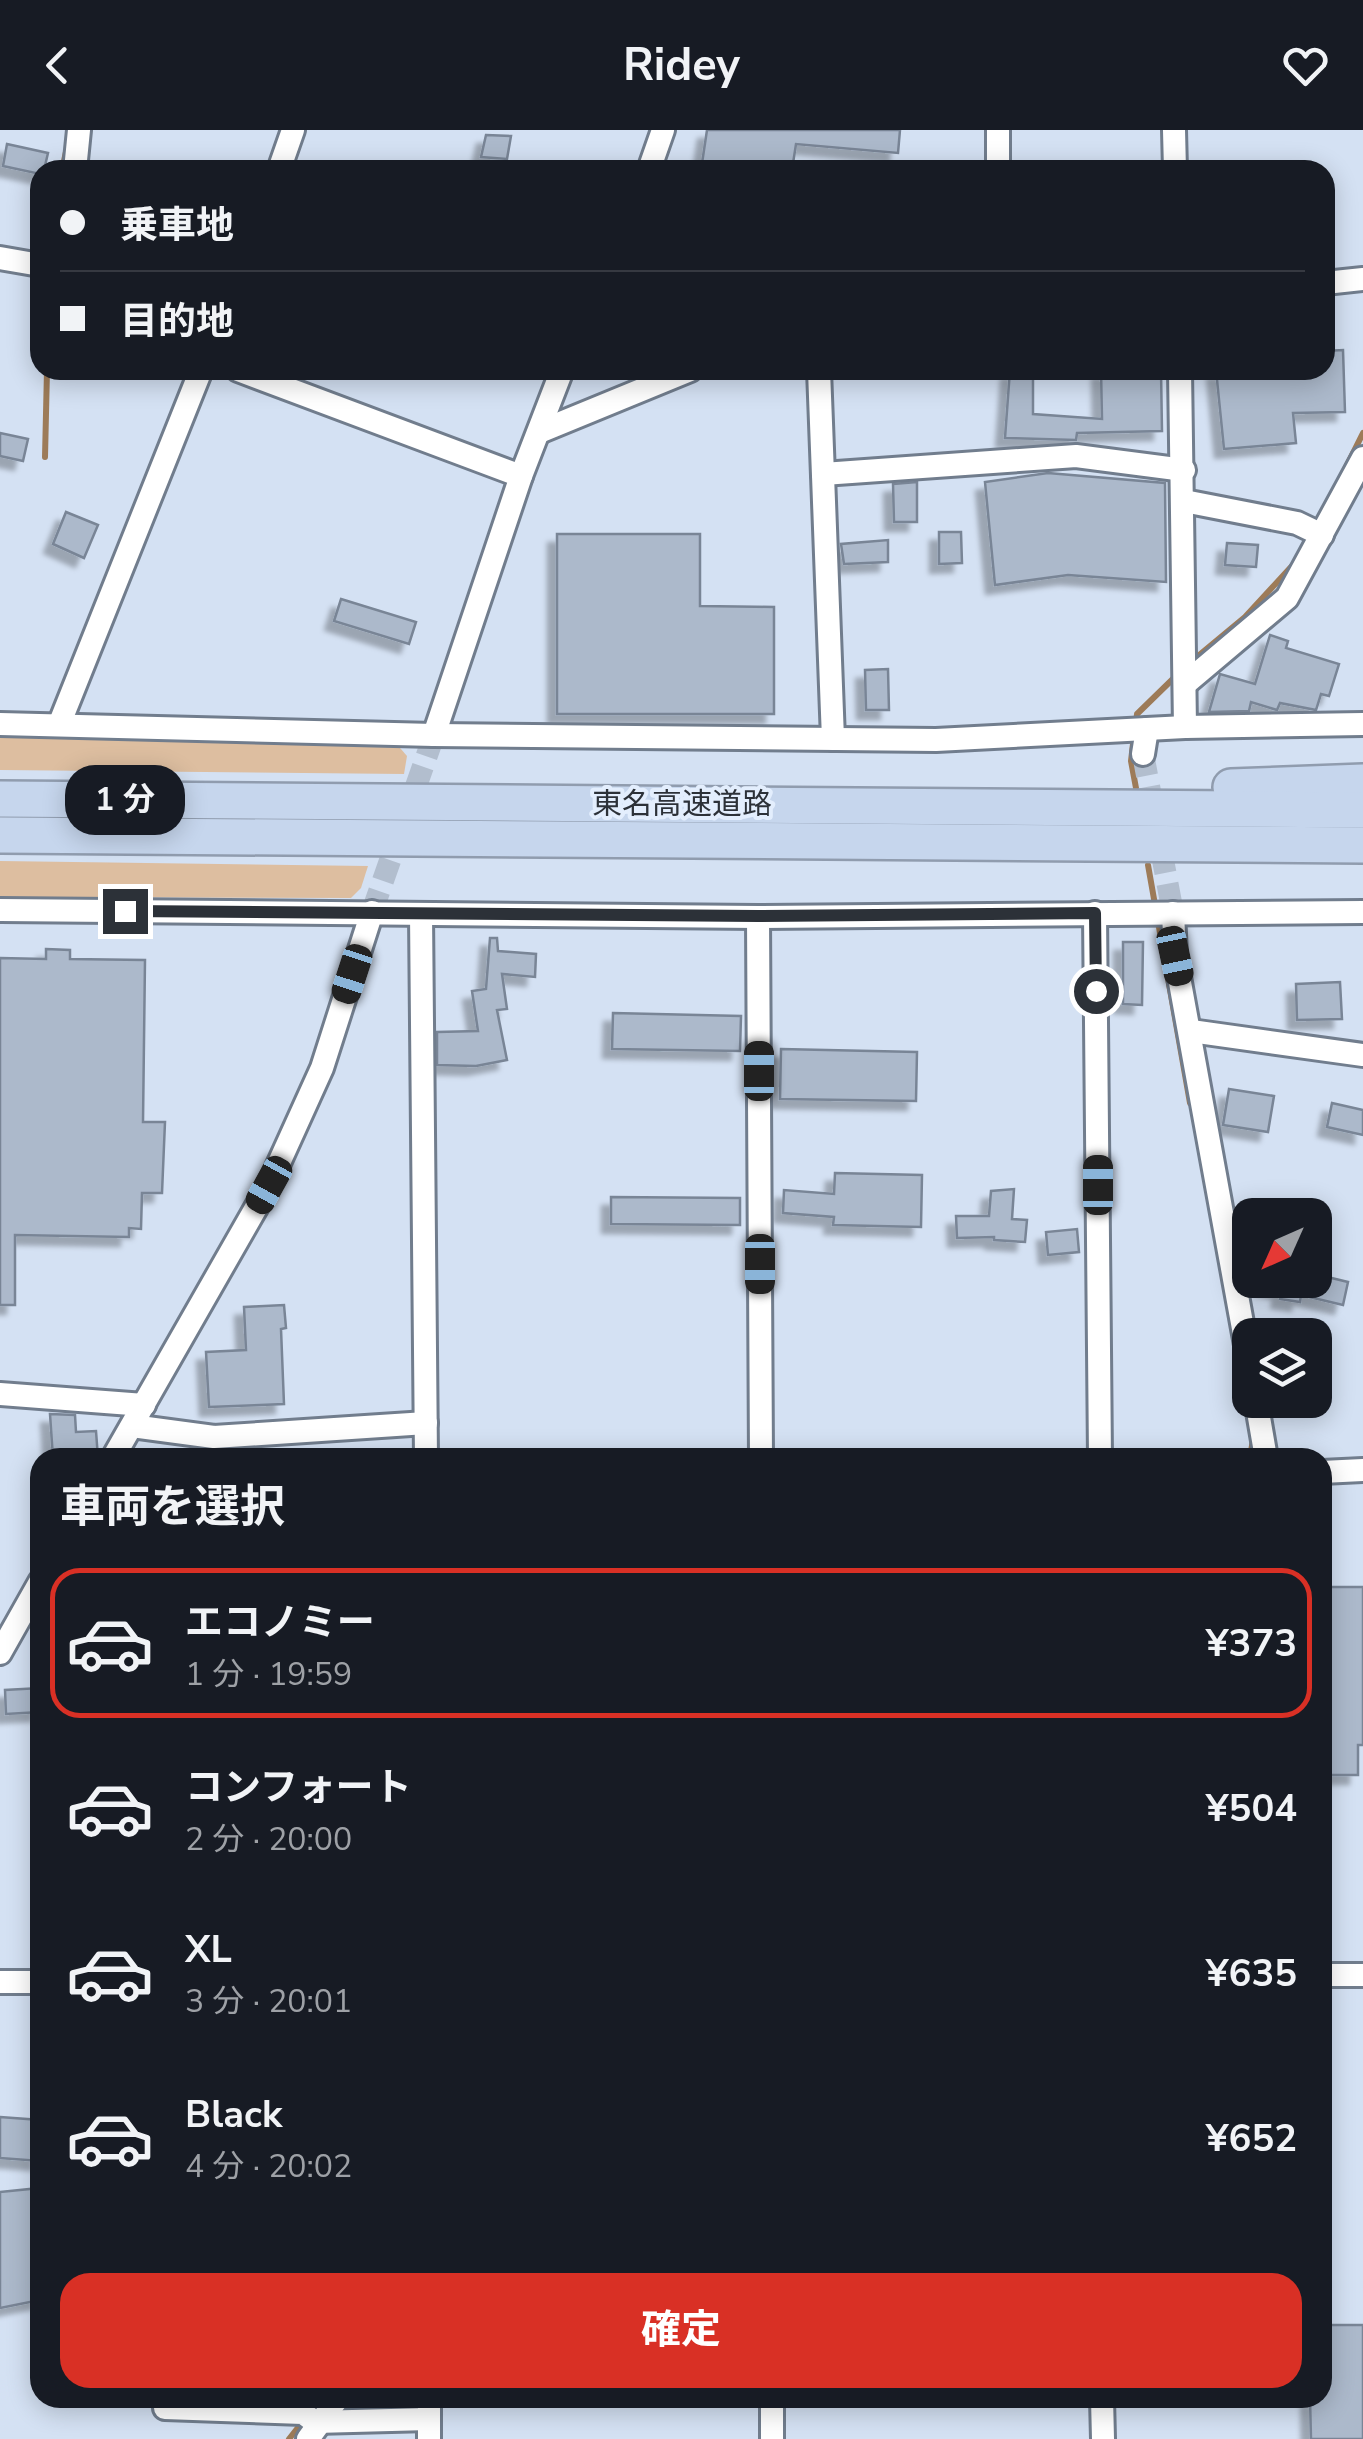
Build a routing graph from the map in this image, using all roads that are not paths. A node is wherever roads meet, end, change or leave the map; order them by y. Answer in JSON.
{"nodes":[{"id":1,"x":79,"y":130,"type":"edge"},
{"id":2,"x":293,"y":130,"type":"edge"},
{"id":3,"x":663,"y":130,"type":"edge"},
{"id":4,"x":998,"y":130,"type":"edge"},
{"id":5,"x":1174,"y":130,"type":"edge"},
{"id":6,"x":76,"y":160,"type":"edge"},
{"id":7,"x":282,"y":160,"type":"edge"},
{"id":8,"x":652,"y":160,"type":"edge"},
{"id":9,"x":998,"y":160,"type":"edge"},
{"id":10,"x":1175,"y":160,"type":"edge"},
{"id":11,"x":0,"y":258,"type":"edge"},
{"id":12,"x":30,"y":264,"type":"edge"},
{"id":13,"x":1363,"y":279,"type":"edge"},
{"id":14,"x":1335,"y":282,"type":"edge"},
{"id":15,"x":197,"y":380,"type":"edge"},
{"id":16,"x":265,"y":380,"type":"edge"},
{"id":17,"x":558,"y":380,"type":"edge"},
{"id":18,"x":666,"y":380,"type":"edge"},
{"id":19,"x":819,"y":380,"type":"edge"},
{"id":20,"x":1180,"y":380,"type":"edge"},
{"id":21,"x":540,"y":432,"type":"junction"},
{"id":22,"x":1363,"y":458,"type":"edge"},
{"id":23,"x":1184,"y":470,"type":"junction"},
{"id":24,"x":823,"y":474,"type":"junction"},
{"id":25,"x":521,"y":476,"type":"junction"},
{"id":26,"x":1184,"y":501,"type":"junction"},
{"id":27,"x":1314,"y":531,"type":"junction"},
{"id":28,"x":1185,"y":683,"type":"junction"},
{"id":29,"x":0,"y":724,"type":"edge"},
{"id":30,"x":1363,"y":724,"type":"edge"},
{"id":31,"x":59,"y":725,"type":"junction"},
{"id":32,"x":1185,"y":726,"type":"junction"},
{"id":33,"x":1137,"y":729,"type":"junction"},
{"id":34,"x":434,"y":735,"type":"junction"},
{"id":35,"x":832,"y":739,"type":"junction"},
{"id":36,"x":1143,"y":754,"type":"tunnel mouth"},
{"id":37,"x":1363,"y":782,"type":"edge"},
{"id":38,"x":0,"y":799,"type":"edge"},
{"id":39,"x":840,"y":805,"type":"junction"},
{"id":40,"x":1363,"y":810,"type":"edge"},
{"id":41,"x":0,"y":835,"type":"edge"},
{"id":42,"x":1363,"y":845,"type":"edge"},
{"id":43,"x":0,"y":910,"type":"edge"},
{"id":44,"x":372,"y":912,"type":"junction"},
{"id":45,"x":1363,"y":912,"type":"edge"},
{"id":46,"x":1095,"y":913,"type":"junction"},
{"id":47,"x":422,"y":914,"type":"junction"},
{"id":48,"x":1170,"y":914,"type":"junction"},
{"id":49,"x":758,"y":916,"type":"junction"},
{"id":50,"x":1191,"y":1031,"type":"junction"},
{"id":51,"x":1363,"y":1055,"type":"edge"},
{"id":52,"x":1241,"y":1318,"type":"edge"},
{"id":53,"x":0,"y":1394,"type":"edge"},
{"id":54,"x":138,"y":1416,"type":"junction"},
{"id":55,"x":1259,"y":1418,"type":"edge"},
{"id":56,"x":426,"y":1422,"type":"junction"},
{"id":57,"x":119,"y":1448,"type":"edge"},
{"id":58,"x":426,"y":1448,"type":"edge"},
{"id":59,"x":760,"y":1448,"type":"edge"},
{"id":60,"x":1100,"y":1448,"type":"edge"},
{"id":61,"x":1264,"y":1448,"type":"edge"},
{"id":62,"x":1363,"y":1470,"type":"edge"},
{"id":63,"x":1332,"y":1472,"type":"edge"},
{"id":64,"x":30,"y":1600,"type":"edge"},
{"id":65,"x":0,"y":1653,"type":"edge"},
{"id":66,"x":1332,"y":1975,"type":"edge"},
{"id":67,"x":1363,"y":1975,"type":"edge"},
{"id":68,"x":0,"y":1982,"type":"edge"},
{"id":69,"x":30,"y":1982,"type":"edge"},
{"id":70,"x":165,"y":2408,"type":"edge"},
{"id":71,"x":772,"y":2408,"type":"edge"},
{"id":72,"x":1102,"y":2408,"type":"edge"},
{"id":73,"x":429,"y":2419,"type":"edge"},
{"id":74,"x":312,"y":2424,"type":"edge"},
{"id":75,"x":772,"y":2439,"type":"edge"},
{"id":76,"x":1102,"y":2439,"type":"edge"}],
"edges":[{"from":1,"to":6,"type":"street"},
{"from":2,"to":7,"type":"street"},
{"from":3,"to":8,"type":"street"},
{"from":4,"to":9,"type":"street"},
{"from":5,"to":10,"type":"street"},
{"from":11,"to":12,"type":"street"},
{"from":13,"to":14,"type":"street"},
{"from":15,"to":31,"type":"street"},
{"from":16,"to":25,"type":"street"},
{"from":17,"to":21,"type":"street"},
{"from":18,"to":21,"type":"street"},
{"from":19,"to":24,"type":"street"},
{"from":20,"to":23,"type":"street"},
{"from":21,"to":25,"type":"street"},
{"from":22,"to":27,"type":"street"},
{"from":23,"to":24,"type":"street"},
{"from":23,"to":26,"type":"street"},
{"from":24,"to":35,"type":"street"},
{"from":25,"to":34,"type":"street"},
{"from":26,"to":27,"type":"street"},
{"from":26,"to":28,"type":"street"},
{"from":27,"to":28,"type":"street"},
{"from":28,"to":32,"type":"street"},
{"from":29,"to":31,"type":"street"},
{"from":30,"to":32,"type":"street"},
{"from":31,"to":34,"type":"street"},
{"from":32,"to":33,"type":"street"},
{"from":33,"to":35,"type":"street"},
{"from":33,"to":36,"type":"street"},
{"from":34,"to":35,"type":"street"},
{"from":37,"to":39,"type":"highway"},
{"from":38,"to":39,"type":"highway","name":"東名高速道路"},
{"from":39,"to":40,"type":"highway","name":"東名高速道路"},
{"from":41,"to":42,"type":"highway","name":"東名高速道路"},
{"from":43,"to":44,"type":"street"},
{"from":44,"to":47,"type":"street"},
{"from":44,"to":54,"type":"street"},
{"from":45,"to":48,"type":"street"},
{"from":46,"to":48,"type":"street"},
{"from":46,"to":49,"type":"street"},
{"from":46,"to":60,"type":"street"},
{"from":47,"to":49,"type":"street"},
{"from":47,"to":56,"type":"street"},
{"from":48,"to":50,"type":"street"},
{"from":49,"to":59,"type":"street"},
{"from":50,"to":51,"type":"street"},
{"from":50,"to":52,"type":"street"},
{"from":53,"to":54,"type":"street"},
{"from":54,"to":56,"type":"street"},
{"from":54,"to":57,"type":"street"},
{"from":55,"to":61,"type":"street"},
{"from":56,"to":58,"type":"street"},
{"from":62,"to":63,"type":"street"},
{"from":64,"to":65,"type":"street"},
{"from":66,"to":67,"type":"street"},
{"from":68,"to":69,"type":"street"},
{"from":70,"to":74,"type":"street"},
{"from":71,"to":75,"type":"street"},
{"from":72,"to":76,"type":"street"},
{"from":73,"to":74,"type":"street"}]}
